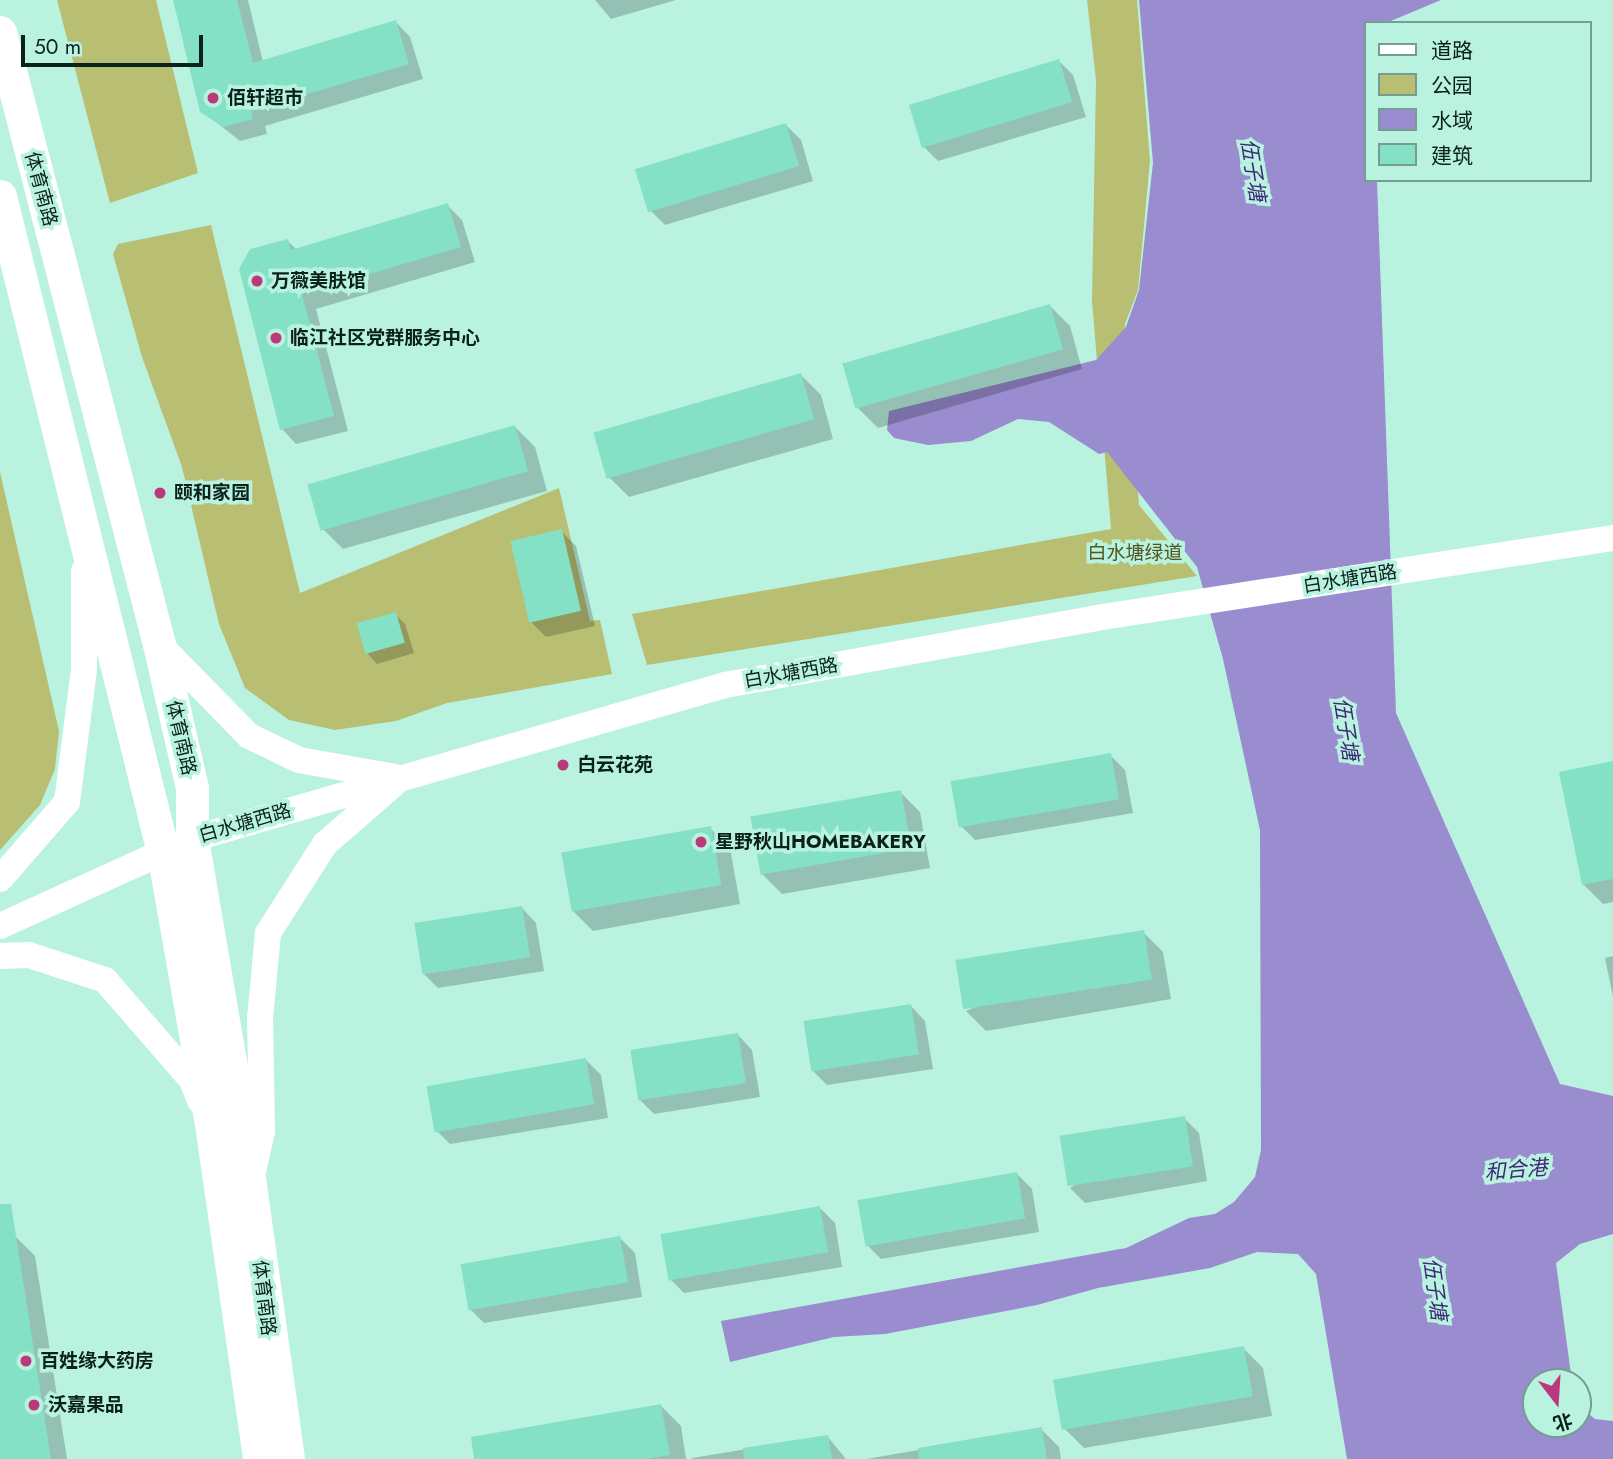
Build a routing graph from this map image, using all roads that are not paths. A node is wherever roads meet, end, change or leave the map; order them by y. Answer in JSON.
{"nodes":[{"id":1,"x":0,"y":32,"type":"edge"},
{"id":2,"x":0,"y":196,"type":"edge"},
{"id":3,"x":85,"y":538,"type":"junction"},
{"id":4,"x":1613,"y":538,"type":"edge"},
{"id":5,"x":159,"y":644,"type":"junction"},
{"id":6,"x":401,"y":778,"type":"junction"},
{"id":7,"x":177,"y":845,"type":"junction"},
{"id":8,"x":0,"y":879,"type":"edge"},
{"id":9,"x":0,"y":926,"type":"edge"},
{"id":10,"x":0,"y":956,"type":"edge"},
{"id":11,"x":212,"y":1132,"type":"junction"},
{"id":12,"x":250,"y":1187,"type":"junction"},
{"id":13,"x":259,"y":1459,"type":"edge"},
{"id":14,"x":288,"y":1459,"type":"edge"}],
"edges":[{"from":1,"to":5,"type":"main road","name":"体育南路"},
{"from":2,"to":3,"type":"main road","name":"体育南路"},
{"from":3,"to":7,"type":"main road","name":"体育南路"},
{"from":3,"to":8,"type":"street"},
{"from":4,"to":6,"type":"street","name":"白水塘西路"},
{"from":5,"to":6,"type":"street"},
{"from":5,"to":7,"type":"main road","name":"体育南路"},
{"from":6,"to":7,"type":"street","name":"白水塘西路"},
{"from":6,"to":12,"type":"street"},
{"from":7,"to":9,"type":"street","name":"白水塘西路"},
{"from":7,"to":11,"type":"main road","name":"体育南路"},
{"from":7,"to":12,"type":"main road","name":"体育南路"},
{"from":10,"to":11,"type":"street"},
{"from":11,"to":13,"type":"main road","name":"体育南路"},
{"from":12,"to":14,"type":"main road","name":"体育南路"}]}
